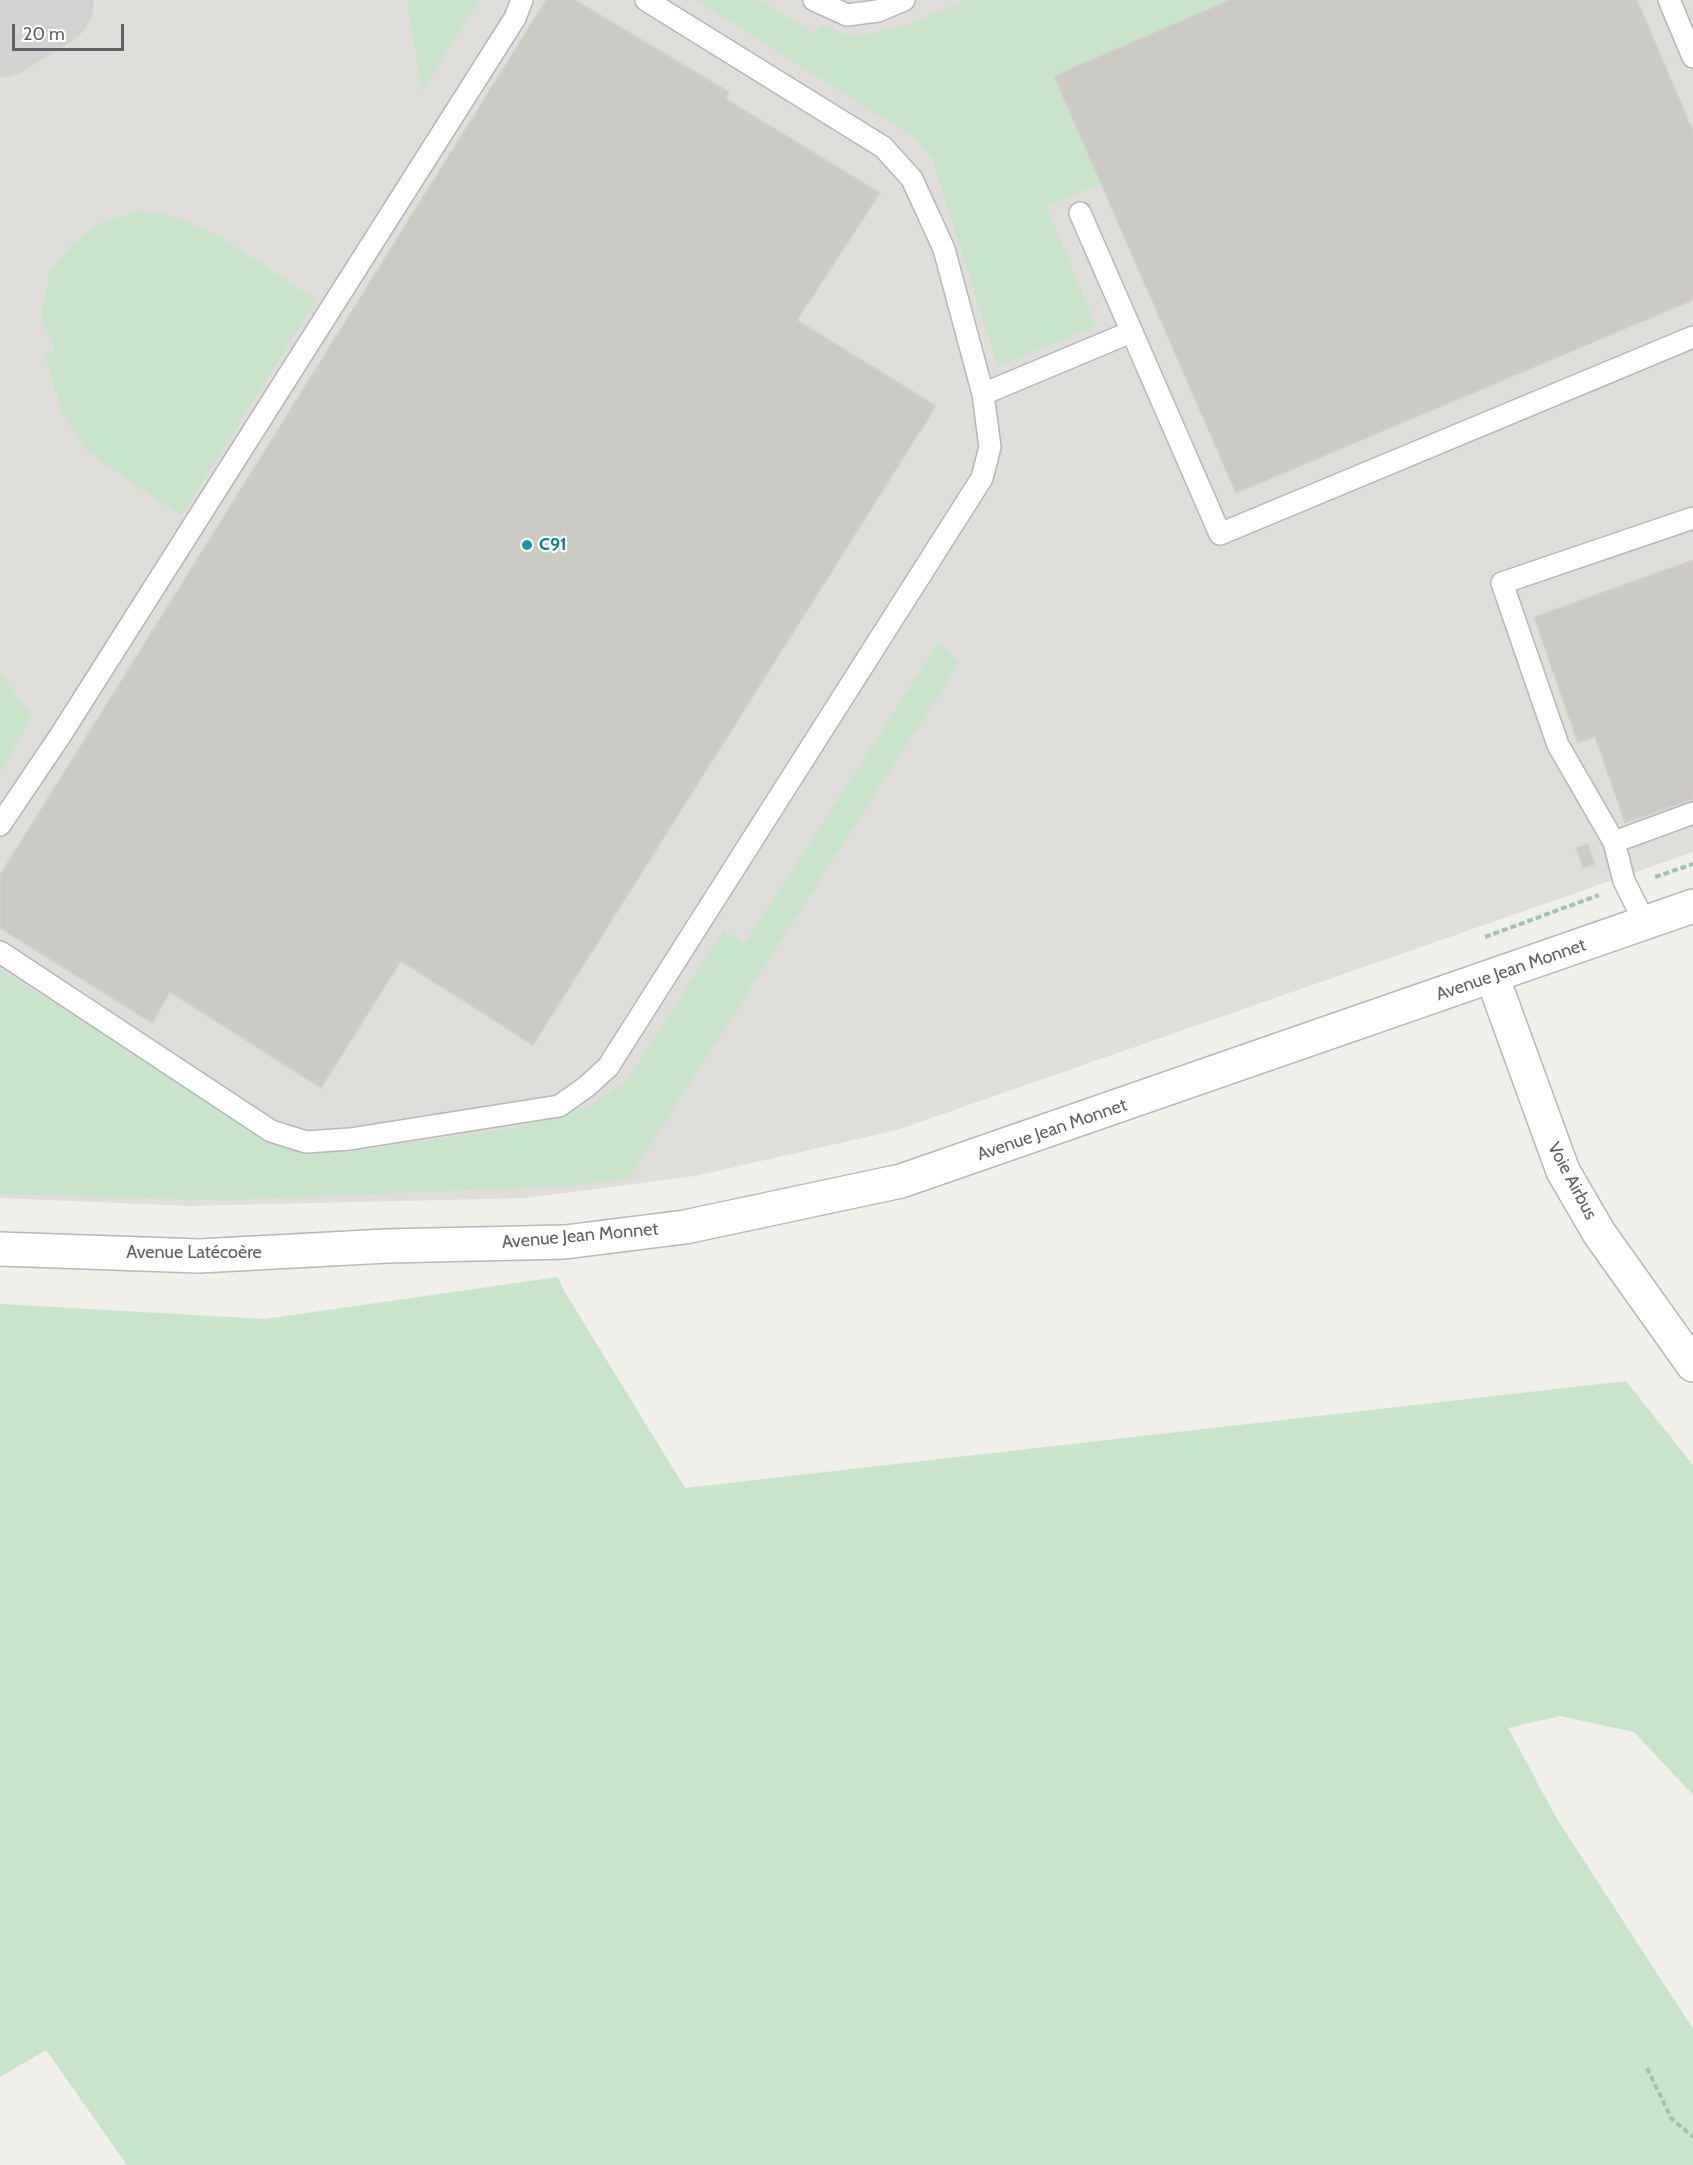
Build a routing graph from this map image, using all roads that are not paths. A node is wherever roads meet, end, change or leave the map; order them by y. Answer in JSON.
{"nodes":[{"id":1,"x":522,"y":0,"type":"edge"},
{"id":2,"x":646,"y":0,"type":"edge"},
{"id":3,"x":814,"y":0,"type":"edge"},
{"id":4,"x":904,"y":0,"type":"edge"},
{"id":5,"x":1669,"y":0,"type":"edge"},
{"id":6,"x":1693,"y":57,"type":"edge"},
{"id":7,"x":1080,"y":213,"type":"dead end"},
{"id":8,"x":1131,"y":332,"type":"junction"},
{"id":9,"x":1693,"y":337,"type":"edge"},
{"id":10,"x":983,"y":394,"type":"junction"},
{"id":11,"x":1693,"y":518,"type":"edge"},
{"id":12,"x":1693,"y":813,"type":"edge"},
{"id":13,"x":0,"y":825,"type":"edge"},
{"id":14,"x":1614,"y":842,"type":"junction"},
{"id":15,"x":1693,"y":906,"type":"edge"},
{"id":16,"x":1645,"y":923,"type":"junction"},
{"id":17,"x":0,"y":952,"type":"edge"},
{"id":18,"x":1492,"y":976,"type":"junction"},
{"id":19,"x":387,"y":1246,"type":"joint"},
{"id":20,"x":0,"y":1249,"type":"edge"},
{"id":21,"x":1693,"y":1365,"type":"edge"}],
"edges":[{"from":1,"to":13,"type":"lane"},
{"from":2,"to":10,"type":"lane"},
{"from":3,"to":4,"type":"lane"},
{"from":5,"to":6,"type":"lane"},
{"from":7,"to":8,"type":"lane"},
{"from":8,"to":9,"type":"lane"},
{"from":8,"to":10,"type":"lane"},
{"from":10,"to":17,"type":"lane"},
{"from":11,"to":14,"type":"lane"},
{"from":12,"to":14,"type":"lane"},
{"from":14,"to":16,"type":"lane"},
{"from":15,"to":16,"type":"street","name":"Avenue Jean Monnet"},
{"from":16,"to":18,"type":"street","name":"Avenue Jean Monnet"},
{"from":18,"to":19,"type":"street","name":"Avenue Jean Monnet"},
{"from":18,"to":21,"type":"street","name":"Voie Airbus"},
{"from":19,"to":20,"type":"street","name":"Avenue Latécoère"}]}
